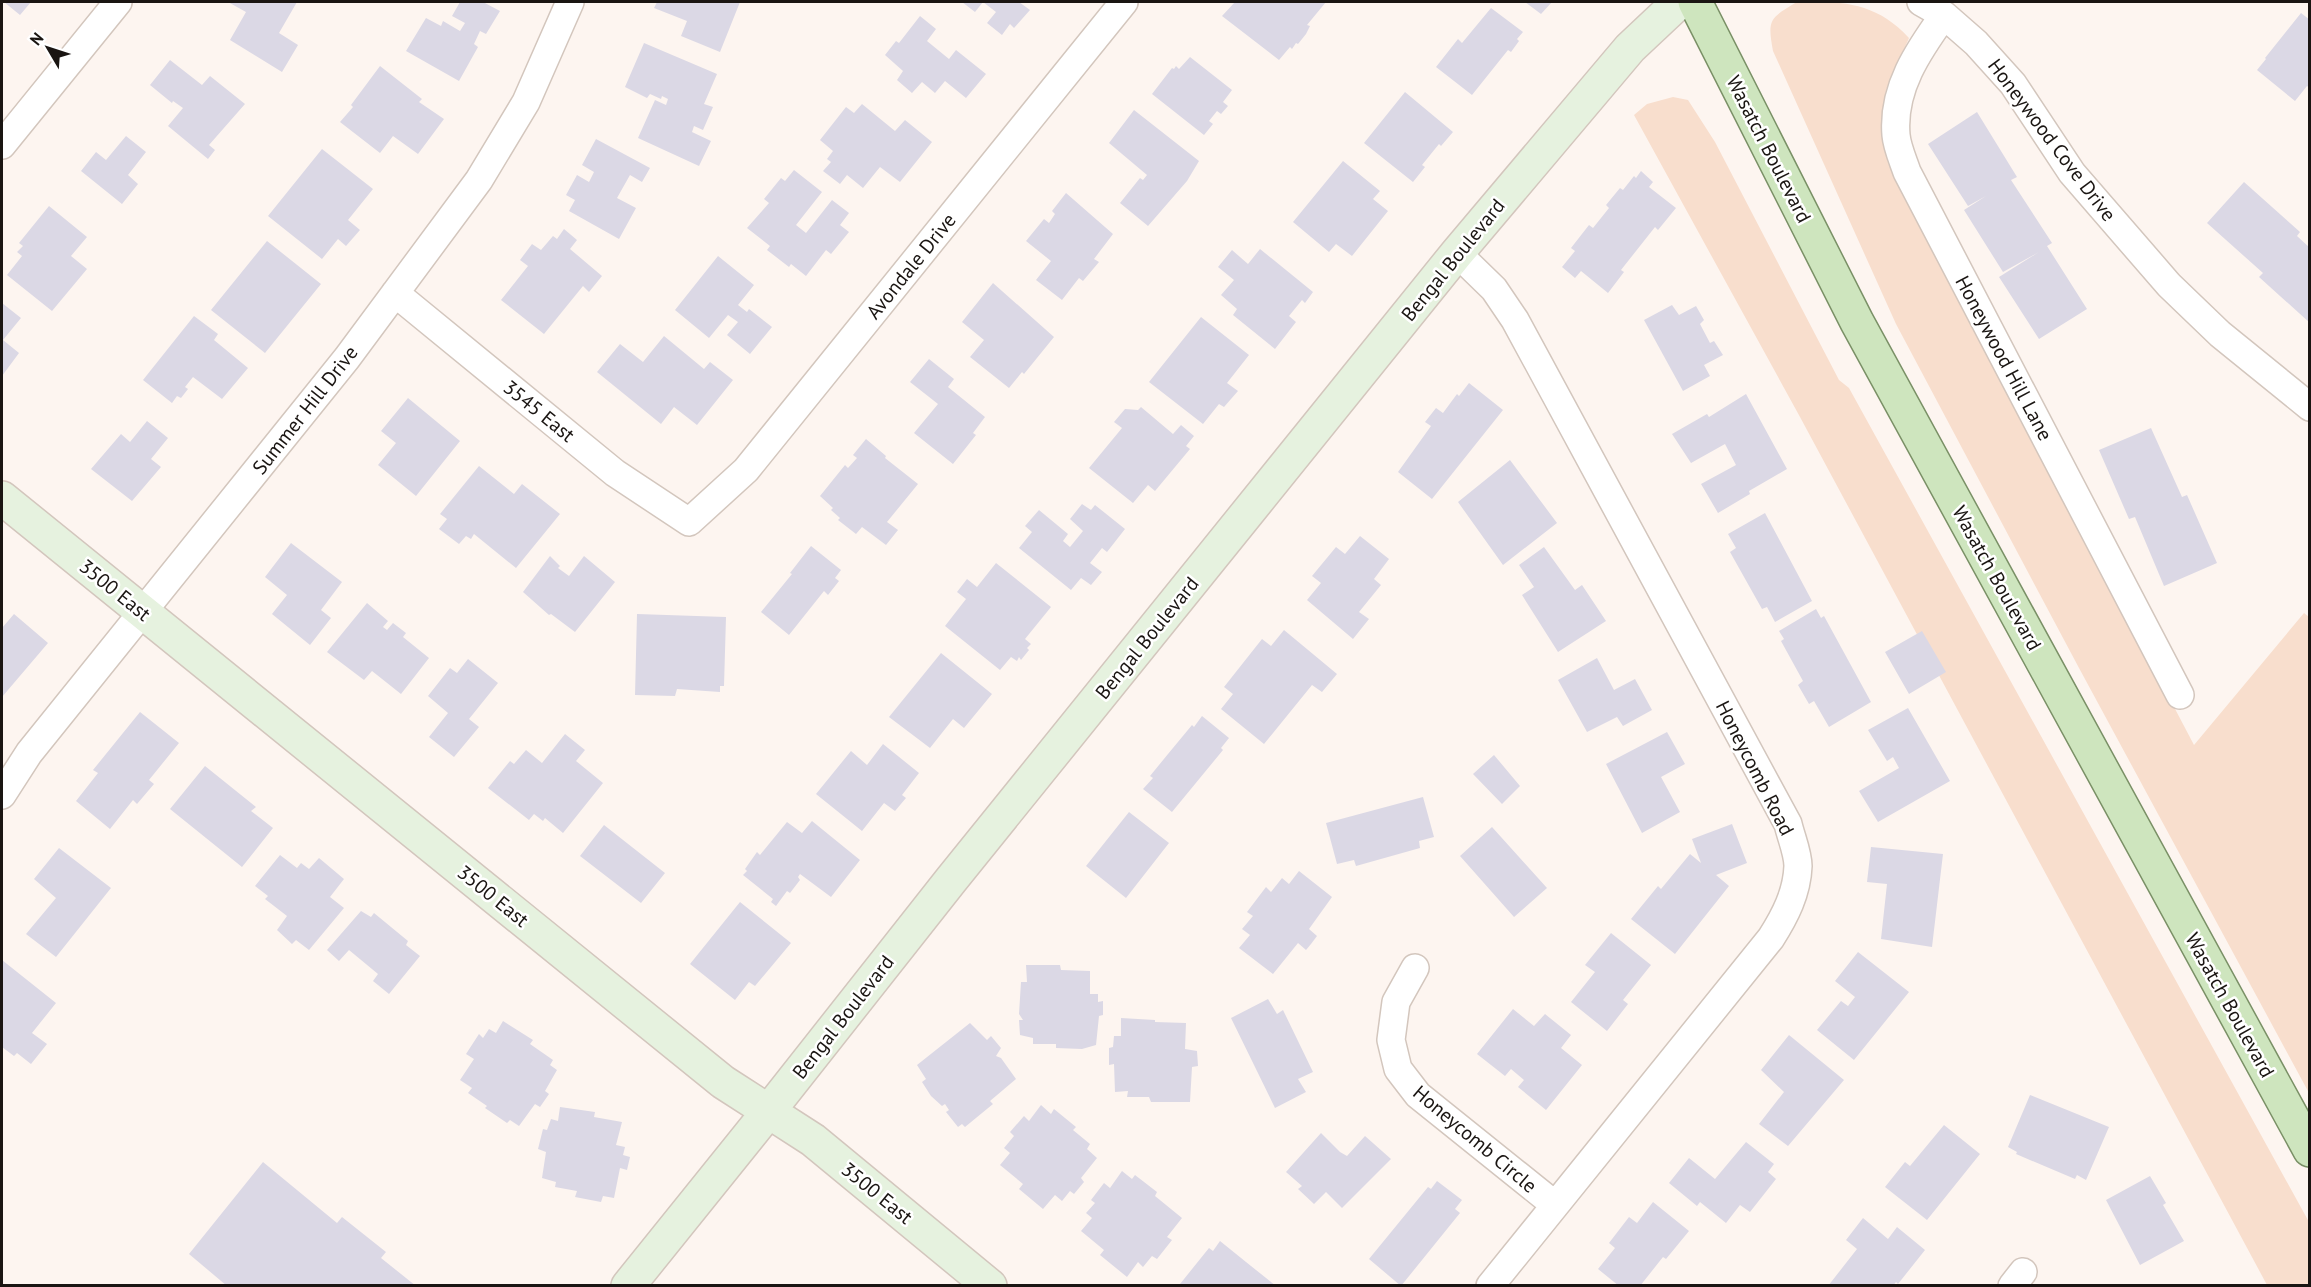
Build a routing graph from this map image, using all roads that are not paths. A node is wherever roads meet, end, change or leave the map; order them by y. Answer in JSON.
{"nodes":[{"id":1,"x":118,"y":2,"type":"edge"},
{"id":2,"x":570,"y":2,"type":"edge"},
{"id":3,"x":1124,"y":2,"type":"edge"},
{"id":4,"x":1679,"y":2,"type":"edge"},
{"id":5,"x":1695,"y":2,"type":"edge"},
{"id":6,"x":1921,"y":2,"type":"edge"},
{"id":7,"x":1944,"y":15,"type":"junction"},
{"id":8,"x":2,"y":145,"type":"edge"},
{"id":9,"x":1457,"y":253,"type":"junction"},
{"id":10,"x":395,"y":293,"type":"junction"},
{"id":11,"x":2310,"y":407,"type":"edge"},
{"id":12,"x":2,"y":498,"type":"edge"},
{"id":13,"x":689,"y":522,"type":"joint"},
{"id":14,"x":142,"y":613,"type":"junction"},
{"id":15,"x":2180,"y":695,"type":"dead end"},
{"id":16,"x":2,"y":795,"type":"edge"},
{"id":17,"x":1415,"y":968,"type":"dead end"},
{"id":18,"x":768,"y":1113,"type":"junction"},
{"id":19,"x":2310,"y":1150,"type":"edge"},
{"id":20,"x":1555,"y":1205,"type":"junction"},
{"id":21,"x":628,"y":1286,"type":"edge"},
{"id":22,"x":990,"y":1286,"type":"edge"},
{"id":23,"x":1490,"y":1286,"type":"edge"}],
"edges":[{"from":1,"to":8,"type":"street"},
{"from":2,"to":10,"type":"street","name":"Summer Hill Drive"},
{"from":3,"to":13,"type":"street","name":"Avondale Drive"},
{"from":4,"to":9,"type":"main road","name":"Bengal Boulevard"},
{"from":5,"to":19,"type":"main road","name":"Wasatch Boulevard"},
{"from":6,"to":7,"type":"street","name":"Honeywood Cove Drive"},
{"from":7,"to":11,"type":"street","name":"Honeywood Cove Drive"},
{"from":7,"to":15,"type":"street","name":"Honeywood Hill Lane"},
{"from":9,"to":18,"type":"main road","name":"Bengal Boulevard"},
{"from":9,"to":20,"type":"street","name":"Honeycomb Road"},
{"from":10,"to":13,"type":"street","name":"3545 East"},
{"from":10,"to":14,"type":"street","name":"Summer Hill Drive"},
{"from":12,"to":14,"type":"main road","name":"3500 East"},
{"from":14,"to":16,"type":"street","name":"Summer Hill Drive"},
{"from":14,"to":18,"type":"main road","name":"3500 East"},
{"from":17,"to":20,"type":"street","name":"Honeycomb Circle"},
{"from":18,"to":21,"type":"main road","name":"Bengal Boulevard"},
{"from":18,"to":22,"type":"main road","name":"3500 East"},
{"from":20,"to":23,"type":"street","name":"Honeycomb Road"}]}
